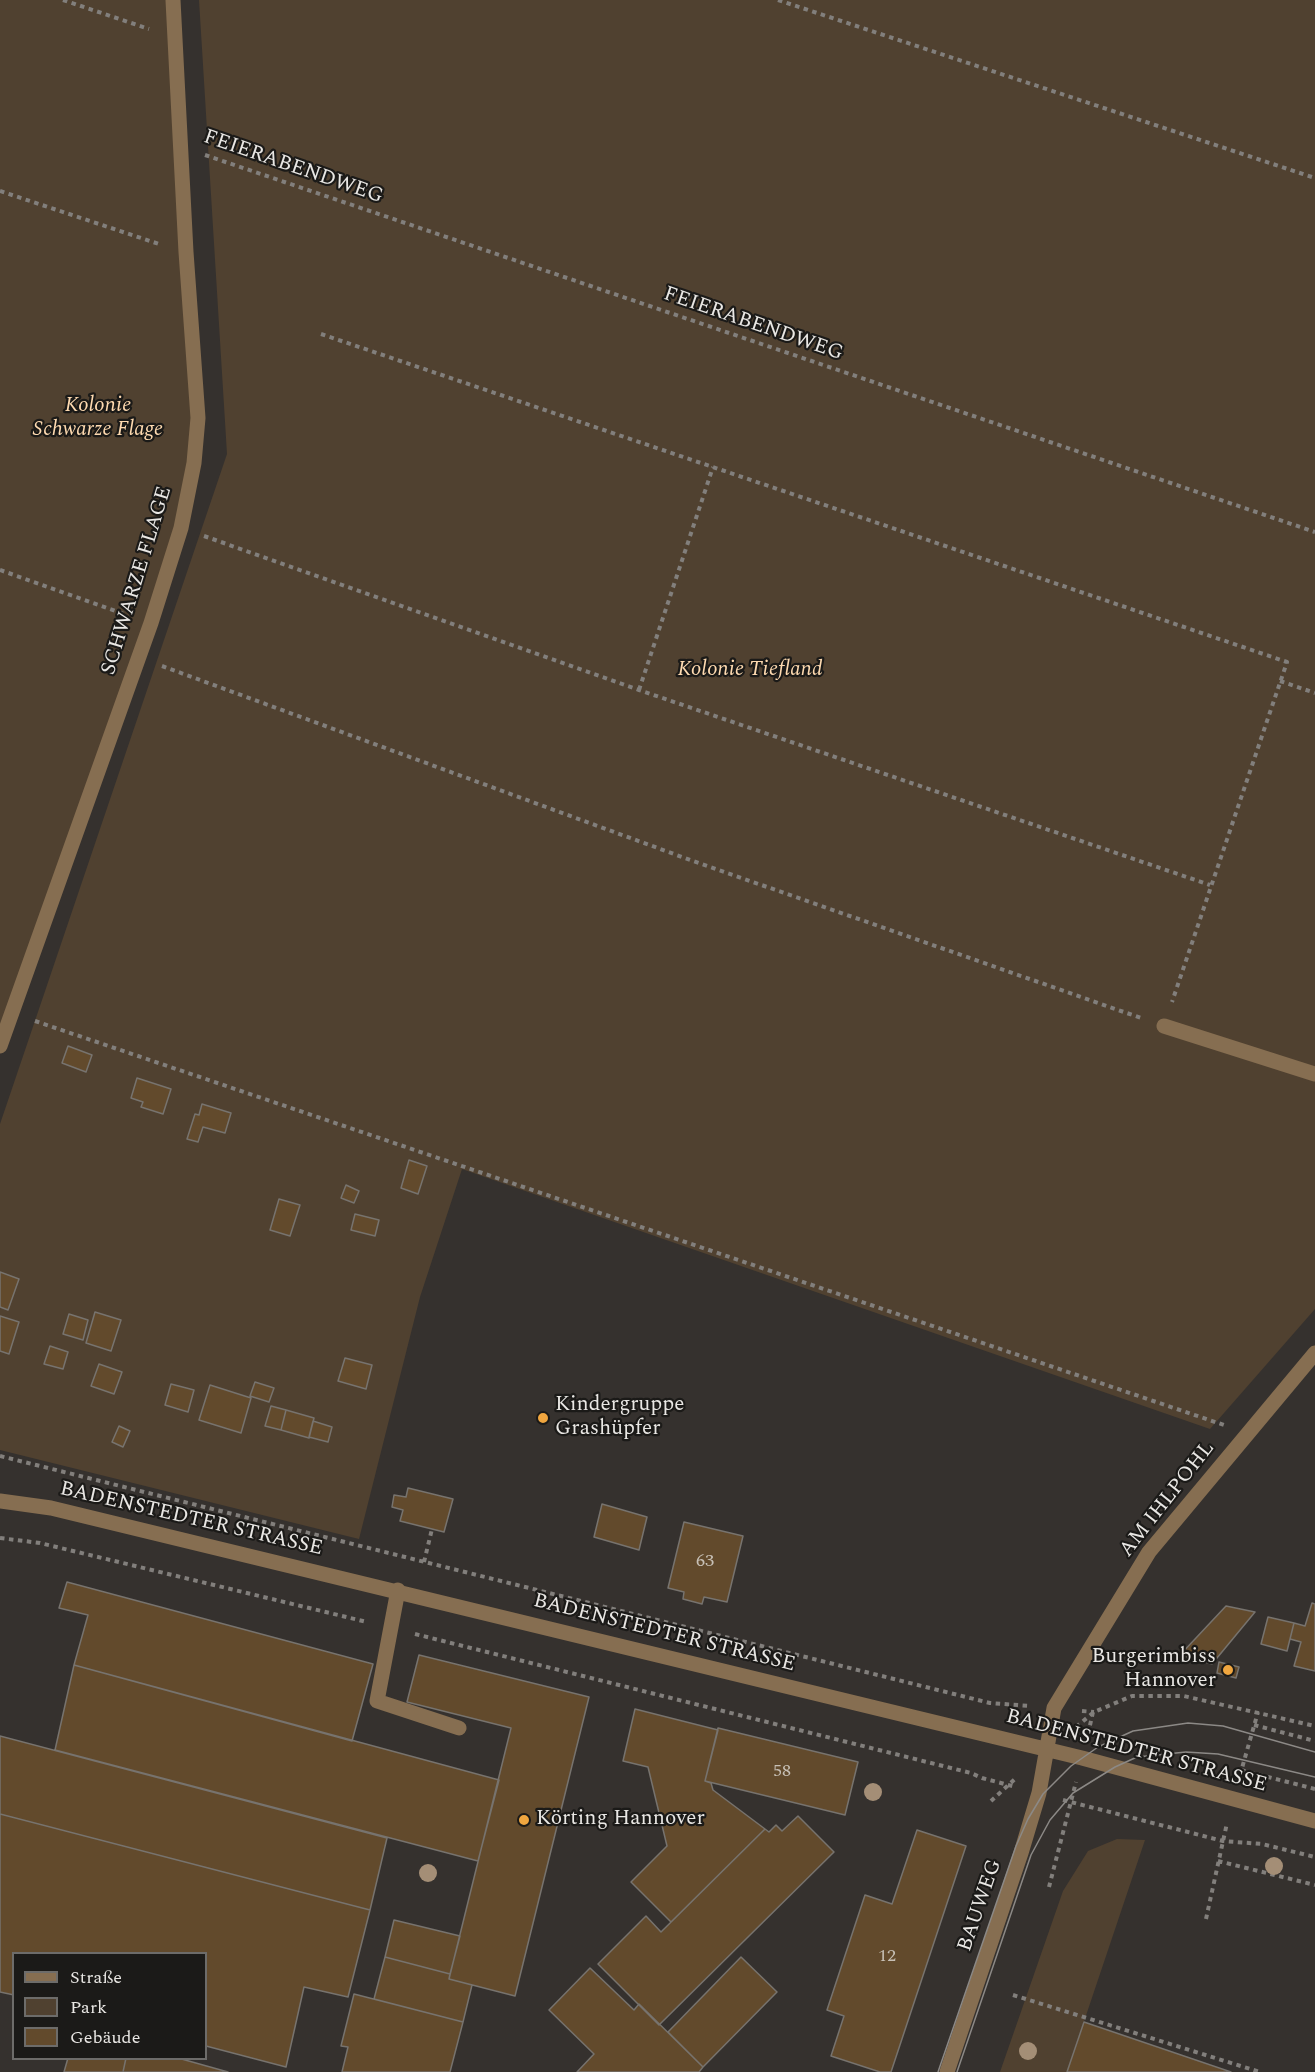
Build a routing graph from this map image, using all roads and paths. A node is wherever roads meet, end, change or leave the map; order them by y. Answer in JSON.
{"nodes":[{"id":1,"x":63,"y":0,"type":"edge"},
{"id":2,"x":173,"y":0,"type":"edge"},
{"id":3,"x":778,"y":0,"type":"edge"},
{"id":4,"x":176,"y":38,"type":"junction"},
{"id":5,"x":181,"y":146,"type":"junction"},
{"id":6,"x":1315,"y":178,"type":"edge"},
{"id":7,"x":0,"y":191,"type":"edge"},
{"id":8,"x":186,"y":252,"type":"junction"},
{"id":9,"x":321,"y":333,"type":"dead end"},
{"id":10,"x":713,"y":467,"type":"junction"},
{"id":11,"x":181,"y":528,"type":"junction"},
{"id":12,"x":1315,"y":532,"type":"edge"},
{"id":13,"x":0,"y":570,"type":"edge"},
{"id":14,"x":151,"y":623,"type":"junction"},
{"id":15,"x":138,"y":657,"type":"junction"},
{"id":16,"x":1280,"y":681,"type":"junction"},
{"id":17,"x":639,"y":690,"type":"junction"},
{"id":18,"x":1315,"y":693,"type":"edge"},
{"id":19,"x":1210,"y":885,"type":"junction"},
{"id":20,"x":12,"y":1013,"type":"junction"},
{"id":21,"x":1164,"y":1026,"type":"junction"},
{"id":22,"x":0,"y":1046,"type":"edge"},
{"id":23,"x":1315,"y":1074,"type":"edge"},
{"id":24,"x":1315,"y":1353,"type":"edge"},
{"id":25,"x":1248,"y":1433,"type":"junction"},
{"id":26,"x":0,"y":1456,"type":"edge"},
{"id":27,"x":0,"y":1501,"type":"edge"},
{"id":28,"x":432,"y":1529,"type":"dead end"},
{"id":29,"x":0,"y":1538,"type":"edge"},
{"id":30,"x":424,"y":1562,"type":"junction"},
{"id":31,"x":398,"y":1590,"type":"junction"},
{"id":32,"x":391,"y":1628,"type":"junction"},
{"id":33,"x":990,"y":1703,"type":"dead end"},
{"id":34,"x":1258,"y":1712,"type":"junction"},
{"id":35,"x":1254,"y":1725,"type":"junction"},
{"id":36,"x":1315,"y":1726,"type":"edge"},
{"id":37,"x":459,"y":1728,"type":"dead end"},
{"id":38,"x":1315,"y":1741,"type":"edge"},
{"id":39,"x":1047,"y":1750,"type":"junction"},
{"id":40,"x":1082,"y":1758,"type":"junction"},
{"id":41,"x":1241,"y":1770,"type":"junction"},
{"id":42,"x":971,"y":1773,"type":"dead end"},
{"id":43,"x":1315,"y":1789,"type":"edge"},
{"id":44,"x":1233,"y":1799,"type":"junction"},
{"id":45,"x":1128,"y":1819,"type":"dead end"},
{"id":46,"x":1315,"y":1821,"type":"edge"},
{"id":47,"x":1223,"y":1841,"type":"junction"},
{"id":48,"x":1315,"y":1857,"type":"edge"},
{"id":49,"x":1218,"y":1861,"type":"junction"},
{"id":50,"x":1315,"y":1885,"type":"edge"},
{"id":51,"x":1049,"y":1887,"type":"dead end"},
{"id":52,"x":1206,"y":1918,"type":"dead end"},
{"id":53,"x":1013,"y":1995,"type":"dead end"},
{"id":54,"x":947,"y":2072,"type":"edge"},
{"id":55,"x":1260,"y":2072,"type":"edge"}],
"edges":[{"from":1,"to":4,"type":"path"},
{"from":2,"to":4,"type":"street","name":"SCHWARZE FLAGE"},
{"from":3,"to":6,"type":"path"},
{"from":4,"to":5,"type":"street","name":"SCHWARZE FLAGE"},
{"from":5,"to":8,"type":"street","name":"SCHWARZE FLAGE"},
{"from":5,"to":12,"type":"path","name":"FEIERABENDWEG"},
{"from":7,"to":8,"type":"path"},
{"from":8,"to":11,"type":"street","name":"SCHWARZE FLAGE"},
{"from":9,"to":10,"type":"path"},
{"from":10,"to":16,"type":"path"},
{"from":10,"to":17,"type":"path"},
{"from":11,"to":14,"type":"street","name":"SCHWARZE FLAGE"},
{"from":11,"to":17,"type":"path"},
{"from":13,"to":14,"type":"path"},
{"from":14,"to":15,"type":"street","name":"SCHWARZE FLAGE"},
{"from":15,"to":20,"type":"street","name":"SCHWARZE FLAGE"},
{"from":15,"to":21,"type":"path"},
{"from":16,"to":18,"type":"path"},
{"from":16,"to":19,"type":"path"},
{"from":17,"to":19,"type":"path"},
{"from":19,"to":21,"type":"path"},
{"from":20,"to":22,"type":"street","name":"SCHWARZE FLAGE"},
{"from":20,"to":25,"type":"path"},
{"from":21,"to":23,"type":"street"},
{"from":24,"to":25,"type":"street","name":"AM IHLPOHL"},
{"from":25,"to":39,"type":"street","name":"AM IHLPOHL"},
{"from":26,"to":30,"type":"path"},
{"from":27,"to":31,"type":"street","name":"BADENSTEDTER STRASSE"},
{"from":28,"to":30,"type":"path"},
{"from":29,"to":32,"type":"path"},
{"from":30,"to":33,"type":"path"},
{"from":31,"to":32,"type":"street"},
{"from":31,"to":39,"type":"street","name":"BADENSTEDTER STRASSE"},
{"from":32,"to":37,"type":"street"},
{"from":32,"to":42,"type":"path"},
{"from":34,"to":35,"type":"path"},
{"from":34,"to":36,"type":"path"},
{"from":34,"to":40,"type":"path"},
{"from":35,"to":38,"type":"path"},
{"from":35,"to":41,"type":"path"},
{"from":39,"to":40,"type":"street","name":"BADENSTEDTER STRASSE"},
{"from":39,"to":54,"type":"street","name":"BAUWEG"},
{"from":40,"to":44,"type":"street","name":"BADENSTEDTER STRASSE"},
{"from":40,"to":51,"type":"path"},
{"from":41,"to":43,"type":"path"},
{"from":41,"to":44,"type":"path"},
{"from":44,"to":46,"type":"street","name":"BADENSTEDTER STRASSE"},
{"from":44,"to":47,"type":"path"},
{"from":45,"to":47,"type":"path"},
{"from":47,"to":48,"type":"path"},
{"from":47,"to":49,"type":"path"},
{"from":49,"to":50,"type":"path"},
{"from":49,"to":52,"type":"path"},
{"from":53,"to":55,"type":"path"}]}
